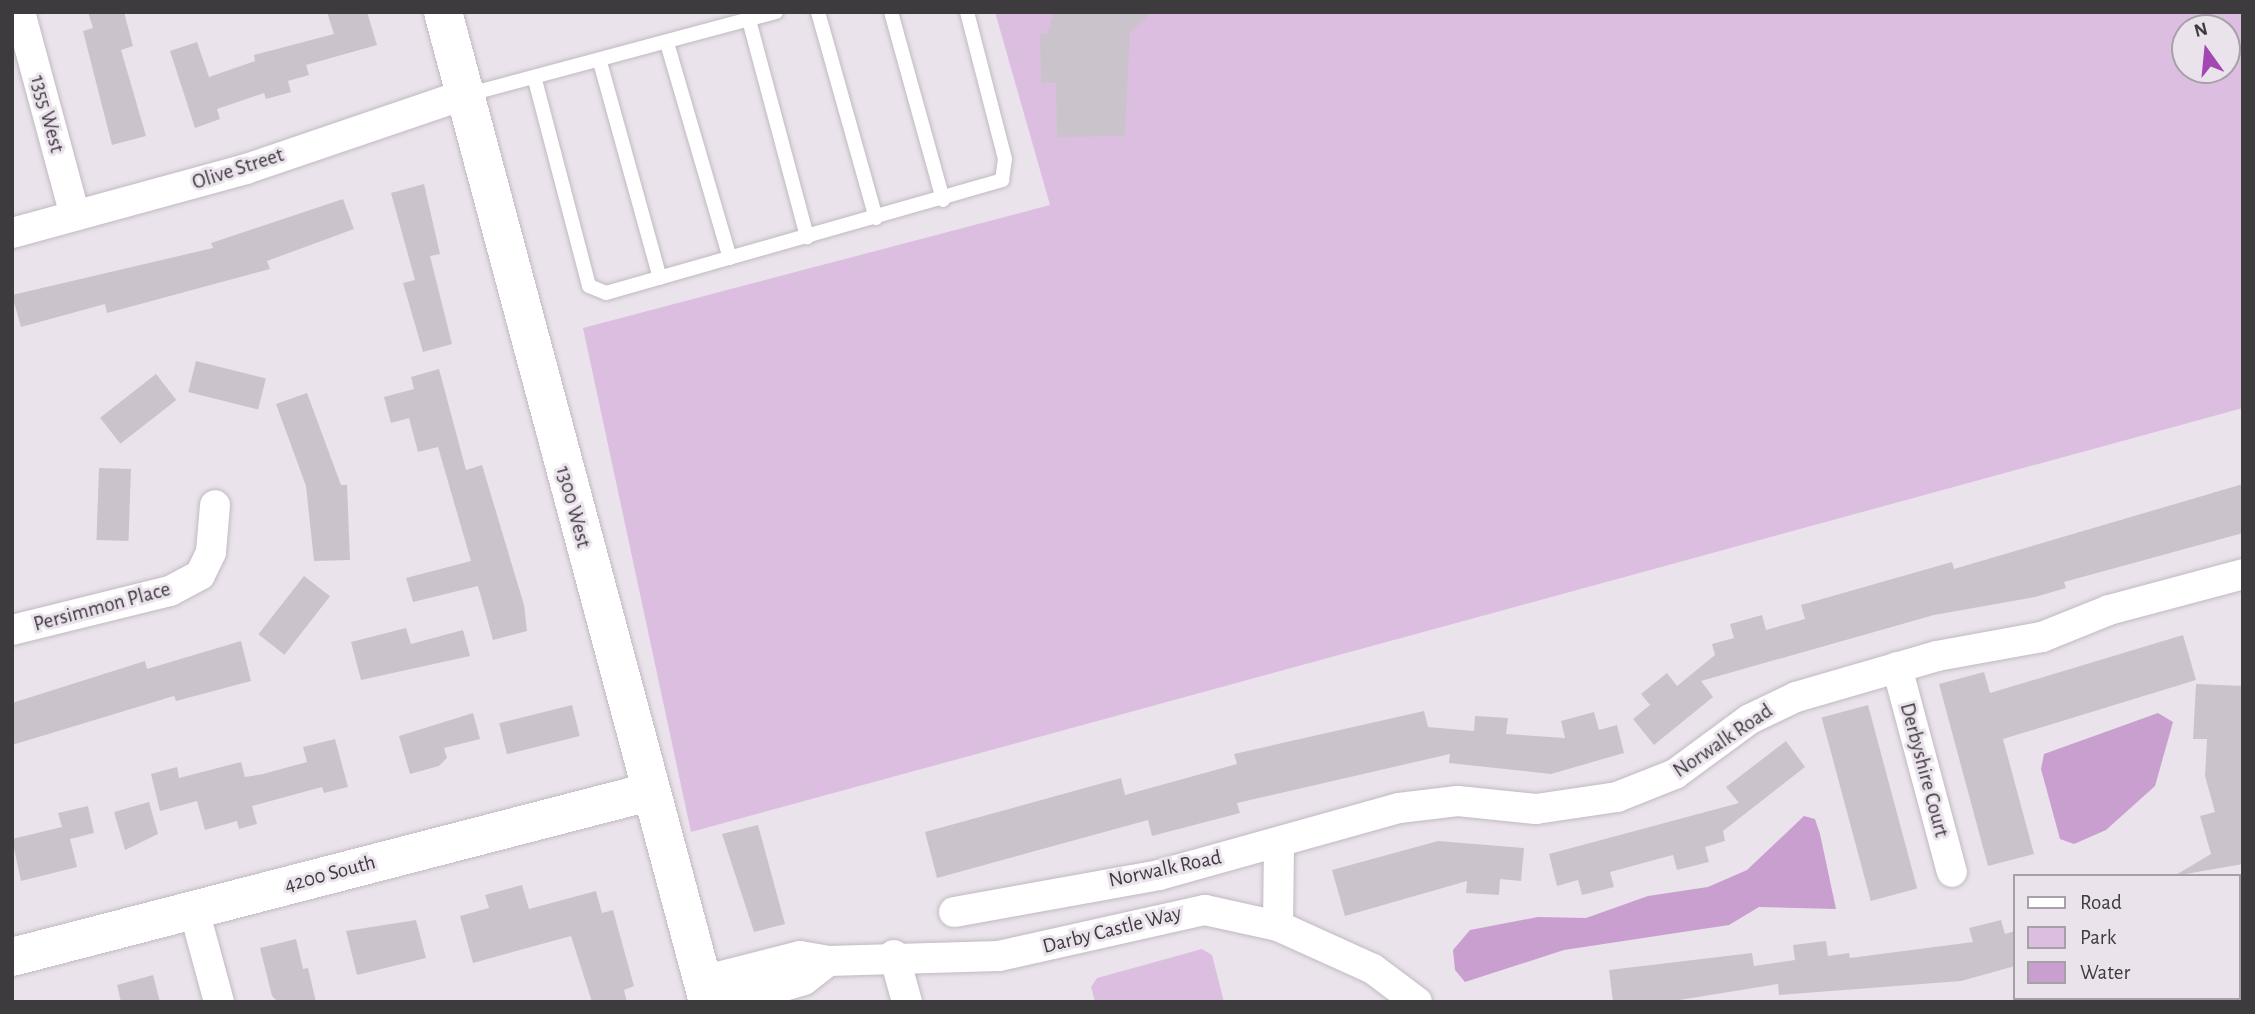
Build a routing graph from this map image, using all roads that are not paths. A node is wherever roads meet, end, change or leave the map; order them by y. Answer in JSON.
{"nodes":[{"id":1,"x":20,"y":12,"type":"edge"},
{"id":2,"x":443,"y":12,"type":"edge"},
{"id":3,"x":776,"y":12,"type":"edge"},
{"id":4,"x":818,"y":12,"type":"edge"},
{"id":5,"x":891,"y":12,"type":"edge"},
{"id":6,"x":967,"y":12,"type":"edge"},
{"id":7,"x":749,"y":20,"type":"junction"},
{"id":8,"x":667,"y":43,"type":"junction"},
{"id":9,"x":600,"y":62,"type":"junction"},
{"id":10,"x":536,"y":80,"type":"junction"},
{"id":11,"x":461,"y":96,"type":"junction"},
{"id":12,"x":943,"y":200,"type":"junction"},
{"id":13,"x":75,"y":216,"type":"junction"},
{"id":14,"x":876,"y":218,"type":"junction"},
{"id":15,"x":12,"y":233,"type":"edge"},
{"id":16,"x":807,"y":237,"type":"junction"},
{"id":17,"x":730,"y":258,"type":"junction"},
{"id":18,"x":660,"y":278,"type":"junction"},
{"id":19,"x":215,"y":505,"type":"dead end"},
{"id":20,"x":2243,"y":574,"type":"edge"},
{"id":21,"x":12,"y":630,"type":"edge"},
{"id":22,"x":1897,"y":667,"type":"junction"},
{"id":23,"x":649,"y":792,"type":"junction"},
{"id":24,"x":1279,"y":842,"type":"junction"},
{"id":25,"x":1951,"y":872,"type":"dead end"},
{"id":26,"x":1092,"y":885,"type":"junction"},
{"id":27,"x":194,"y":910,"type":"junction"},
{"id":28,"x":954,"y":912,"type":"dead end"},
{"id":29,"x":1278,"y":926,"type":"junction"},
{"id":30,"x":1105,"y":930,"type":"junction"},
{"id":31,"x":894,"y":955,"type":"junction"},
{"id":32,"x":12,"y":957,"type":"edge"},
{"id":33,"x":713,"y":995,"type":"edge"},
{"id":34,"x":219,"y":1002,"type":"edge"},
{"id":35,"x":906,"y":1002,"type":"edge"},
{"id":36,"x":1417,"y":1002,"type":"edge"}],
"edges":[{"from":1,"to":13,"type":"street","name":"1355 West"},
{"from":2,"to":11,"type":"street","name":"1300 West"},
{"from":3,"to":7,"type":"lane"},
{"from":4,"to":14,"type":"lane"},
{"from":5,"to":12,"type":"lane"},
{"from":6,"to":12,"type":"lane"},
{"from":7,"to":8,"type":"lane"},
{"from":7,"to":16,"type":"lane"},
{"from":8,"to":9,"type":"lane"},
{"from":8,"to":17,"type":"lane"},
{"from":9,"to":10,"type":"lane"},
{"from":9,"to":18,"type":"lane"},
{"from":10,"to":11,"type":"lane"},
{"from":10,"to":18,"type":"lane"},
{"from":11,"to":13,"type":"street","name":"Olive Street"},
{"from":11,"to":23,"type":"street","name":"1300 West"},
{"from":12,"to":14,"type":"lane"},
{"from":13,"to":15,"type":"street","name":"Olive Street"},
{"from":14,"to":16,"type":"lane"},
{"from":16,"to":17,"type":"lane"},
{"from":17,"to":18,"type":"lane"},
{"from":19,"to":21,"type":"street","name":"Persimmon Place"},
{"from":20,"to":22,"type":"street","name":"Norwalk Road"},
{"from":22,"to":24,"type":"street","name":"Norwalk Road"},
{"from":22,"to":25,"type":"street","name":"Derbyshire Court"},
{"from":23,"to":27,"type":"street","name":"4200 South"},
{"from":23,"to":33,"type":"street","name":"1300 West"},
{"from":24,"to":26,"type":"street","name":"Norwalk Road"},
{"from":24,"to":29,"type":"street"},
{"from":26,"to":28,"type":"street","name":"Norwalk Road"},
{"from":26,"to":30,"type":"street","name":"Norwalk Road"},
{"from":27,"to":32,"type":"street","name":"4200 South"},
{"from":27,"to":34,"type":"street"},
{"from":29,"to":30,"type":"street","name":"Darby Castle Way"},
{"from":29,"to":36,"type":"street","name":"Darby Castle Way"},
{"from":30,"to":31,"type":"street","name":"Darby Castle Way"},
{"from":31,"to":33,"type":"street","name":"Darby Castle Way"},
{"from":31,"to":35,"type":"street"}]}
